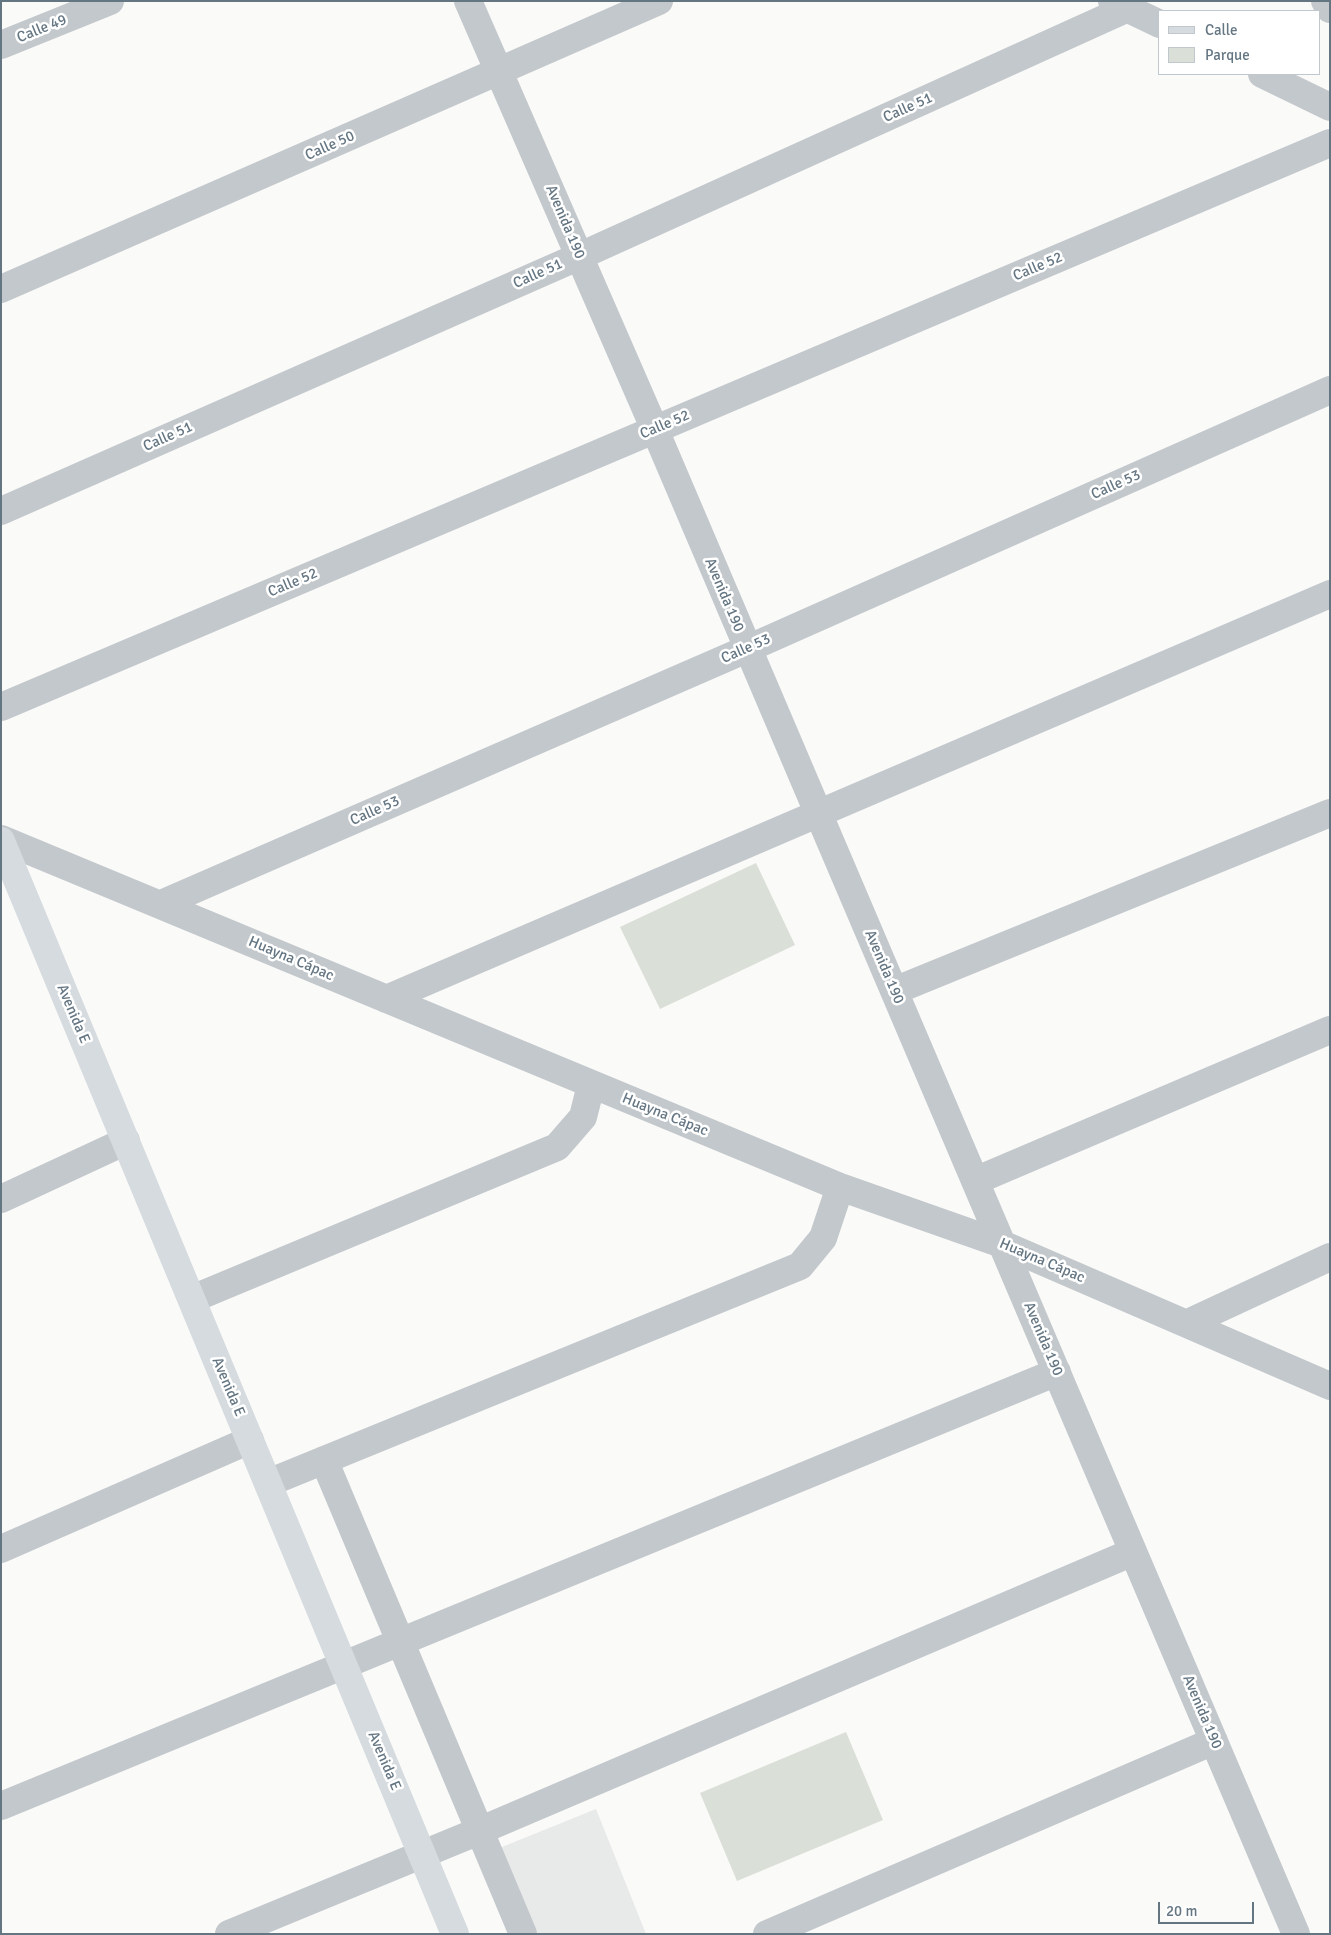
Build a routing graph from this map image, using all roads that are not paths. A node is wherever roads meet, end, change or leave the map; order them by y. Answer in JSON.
{"nodes":[{"id":1,"x":110,"y":1,"type":"edge"},
{"id":2,"x":468,"y":1,"type":"edge"},
{"id":3,"x":659,"y":1,"type":"edge"},
{"id":4,"x":1325,"y":1,"type":"edge"},
{"id":5,"x":1120,"y":5,"type":"edge"},
{"id":6,"x":1330,"y":9,"type":"edge"},
{"id":7,"x":1158,"y":23,"type":"edge"},
{"id":8,"x":1,"y":45,"type":"edge"},
{"id":9,"x":500,"y":72,"type":"junction"},
{"id":10,"x":1264,"y":75,"type":"edge"},
{"id":11,"x":1330,"y":106,"type":"edge"},
{"id":12,"x":1330,"y":143,"type":"edge"},
{"id":13,"x":580,"y":256,"type":"junction"},
{"id":14,"x":1,"y":289,"type":"edge"},
{"id":15,"x":1330,"y":390,"type":"edge"},
{"id":16,"x":655,"y":430,"type":"junction"},
{"id":17,"x":1,"y":511,"type":"edge"},
{"id":18,"x":1330,"y":594,"type":"edge"},
{"id":19,"x":747,"y":648,"type":"junction"},
{"id":20,"x":1,"y":707,"type":"edge"},
{"id":21,"x":817,"y":812,"type":"junction"},
{"id":22,"x":1330,"y":813,"type":"edge"},
{"id":23,"x":1,"y":840,"type":"edge"},
{"id":24,"x":161,"y":904,"type":"junction"},
{"id":25,"x":894,"y":991,"type":"junction"},
{"id":26,"x":386,"y":999,"type":"junction"},
{"id":27,"x":1330,"y":1030,"type":"edge"},
{"id":28,"x":591,"y":1085,"type":"junction"},
{"id":29,"x":126,"y":1142,"type":"junction"},
{"id":30,"x":975,"y":1181,"type":"junction"},
{"id":31,"x":840,"y":1187,"type":"junction"},
{"id":32,"x":1,"y":1199,"type":"edge"},
{"id":33,"x":1002,"y":1244,"type":"junction"},
{"id":34,"x":1330,"y":1257,"type":"edge"},
{"id":35,"x":192,"y":1299,"type":"junction"},
{"id":36,"x":1188,"y":1323,"type":"junction"},
{"id":37,"x":1057,"y":1372,"type":"junction"},
{"id":38,"x":1330,"y":1386,"type":"edge"},
{"id":39,"x":250,"y":1440,"type":"junction"},
{"id":40,"x":324,"y":1460,"type":"junction"},
{"id":41,"x":268,"y":1483,"type":"junction"},
{"id":42,"x":1,"y":1549,"type":"edge"},
{"id":43,"x":1133,"y":1552,"type":"junction"},
{"id":44,"x":401,"y":1643,"type":"junction"},
{"id":45,"x":345,"y":1667,"type":"junction"},
{"id":46,"x":1214,"y":1741,"type":"junction"},
{"id":47,"x":1,"y":1806,"type":"edge"},
{"id":48,"x":480,"y":1831,"type":"junction"},
{"id":49,"x":422,"y":1855,"type":"junction"},
{"id":50,"x":1286,"y":1931,"type":"edge"},
{"id":51,"x":230,"y":1934,"type":"edge"},
{"id":52,"x":456,"y":1934,"type":"edge"},
{"id":53,"x":523,"y":1934,"type":"edge"},
{"id":54,"x":767,"y":1934,"type":"edge"}],
"edges":[{"from":1,"to":8,"type":"street","name":"Calle 49"},
{"from":2,"to":9,"type":"street","name":"Avenida 190"},
{"from":3,"to":9,"type":"street","name":"Calle 50"},
{"from":4,"to":6,"type":"street"},
{"from":5,"to":7,"type":"street"},
{"from":5,"to":13,"type":"street","name":"Calle 51"},
{"from":9,"to":13,"type":"street","name":"Avenida 190"},
{"from":9,"to":14,"type":"street","name":"Calle 50"},
{"from":10,"to":11,"type":"street"},
{"from":12,"to":16,"type":"street","name":"Calle 52"},
{"from":13,"to":16,"type":"street","name":"Avenida 190"},
{"from":13,"to":17,"type":"street","name":"Calle 51"},
{"from":15,"to":19,"type":"street","name":"Calle 53"},
{"from":16,"to":19,"type":"street","name":"Avenida 190"},
{"from":16,"to":20,"type":"street","name":"Calle 52"},
{"from":18,"to":21,"type":"street"},
{"from":19,"to":21,"type":"street","name":"Avenida 190"},
{"from":19,"to":24,"type":"street","name":"Calle 53"},
{"from":21,"to":25,"type":"street","name":"Avenida 190"},
{"from":21,"to":26,"type":"street"},
{"from":22,"to":25,"type":"street"},
{"from":23,"to":24,"type":"street","name":"Huayna Cápac"},
{"from":23,"to":29,"type":"main road","name":"Avenida E"},
{"from":24,"to":26,"type":"street","name":"Huayna Cápac"},
{"from":25,"to":30,"type":"street","name":"Avenida 190"},
{"from":26,"to":28,"type":"street","name":"Huayna Cápac"},
{"from":27,"to":30,"type":"street"},
{"from":28,"to":31,"type":"street","name":"Huayna Cápac"},
{"from":28,"to":35,"type":"street"},
{"from":29,"to":32,"type":"street"},
{"from":29,"to":35,"type":"main road","name":"Avenida E"},
{"from":30,"to":33,"type":"street","name":"Avenida 190"},
{"from":31,"to":33,"type":"street","name":"Huayna Cápac"},
{"from":31,"to":40,"type":"street"},
{"from":33,"to":36,"type":"street","name":"Huayna Cápac"},
{"from":33,"to":37,"type":"street","name":"Avenida 190"},
{"from":34,"to":36,"type":"street"},
{"from":35,"to":39,"type":"main road","name":"Avenida E"},
{"from":36,"to":38,"type":"street","name":"Huayna Cápac"},
{"from":37,"to":43,"type":"street","name":"Avenida 190"},
{"from":37,"to":44,"type":"street"},
{"from":39,"to":41,"type":"main road","name":"Avenida E"},
{"from":39,"to":42,"type":"street"},
{"from":40,"to":41,"type":"street"},
{"from":40,"to":44,"type":"street"},
{"from":41,"to":45,"type":"main road","name":"Avenida E"},
{"from":43,"to":46,"type":"street","name":"Avenida 190"},
{"from":43,"to":48,"type":"street"},
{"from":44,"to":45,"type":"street"},
{"from":44,"to":48,"type":"street"},
{"from":45,"to":47,"type":"street"},
{"from":45,"to":49,"type":"main road","name":"Avenida E"},
{"from":46,"to":50,"type":"street","name":"Avenida 190"},
{"from":46,"to":54,"type":"street"},
{"from":48,"to":49,"type":"street"},
{"from":48,"to":53,"type":"street"},
{"from":49,"to":51,"type":"street"},
{"from":49,"to":52,"type":"main road","name":"Avenida E"}]}
